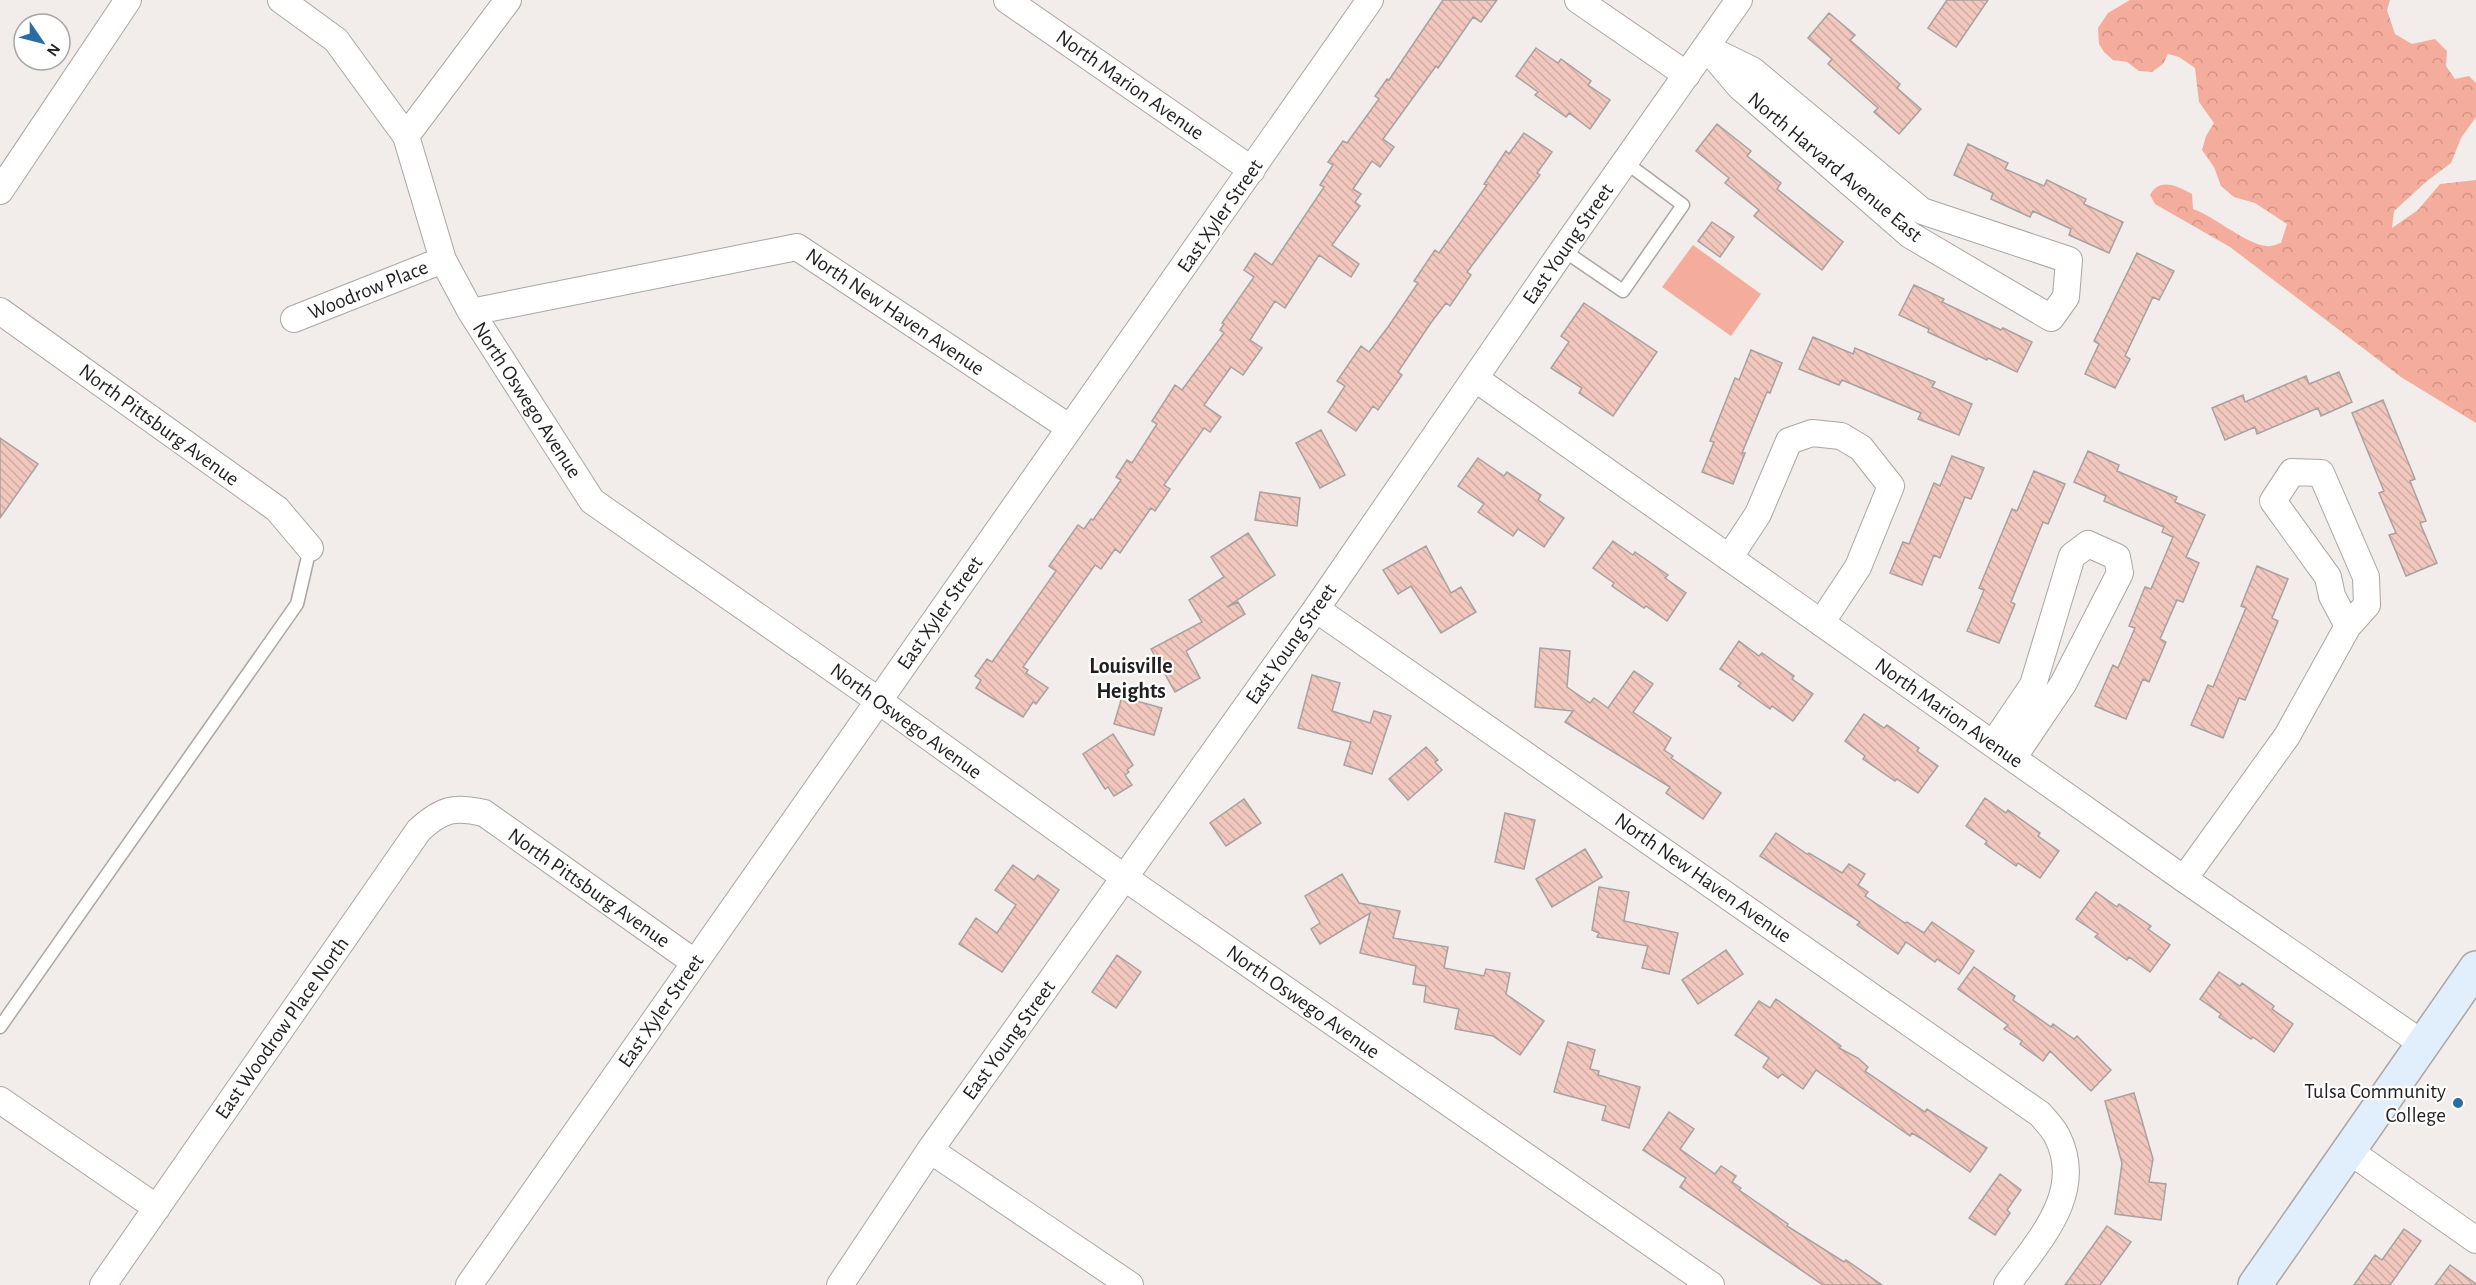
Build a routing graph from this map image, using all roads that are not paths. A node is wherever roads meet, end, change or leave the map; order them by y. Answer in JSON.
{"nodes":[{"id":1,"x":128,"y":0,"type":"edge"},
{"id":2,"x":281,"y":0,"type":"edge"},
{"id":3,"x":508,"y":0,"type":"edge"},
{"id":4,"x":1007,"y":0,"type":"edge"},
{"id":5,"x":1370,"y":0,"type":"edge"},
{"id":6,"x":1578,"y":0,"type":"edge"},
{"id":7,"x":1739,"y":0,"type":"edge"},
{"id":8,"x":1707,"y":48,"type":"junction"},
{"id":9,"x":1687,"y":75,"type":"junction"},
{"id":10,"x":406,"y":136,"type":"junction"},
{"id":11,"x":1625,"y":162,"type":"junction"},
{"id":12,"x":1252,"y":170,"type":"junction"},
{"id":13,"x":0,"y":191,"type":"edge"},
{"id":14,"x":1563,"y":250,"type":"junction"},
{"id":15,"x":443,"y":260,"type":"junction"},
{"id":16,"x":0,"y":311,"type":"edge"},
{"id":17,"x":471,"y":312,"type":"junction"},
{"id":18,"x":294,"y":319,"type":"dead end"},
{"id":19,"x":1476,"y":379,"type":"junction"},
{"id":20,"x":1070,"y":428,"type":"junction"},
{"id":21,"x":310,"y":548,"type":"joint"},
{"id":22,"x":1729,"y":558,"type":"junction"},
{"id":23,"x":1316,"y":609,"type":"junction"},
{"id":24,"x":1821,"y":623,"type":"junction"},
{"id":25,"x":2348,"y":626,"type":"junction"},
{"id":26,"x":879,"y":701,"type":"junction"},
{"id":27,"x":2003,"y":751,"type":"junction"},
{"id":28,"x":484,"y":813,"type":"joint"},
{"id":29,"x":1125,"y":878,"type":"junction"},
{"id":30,"x":2184,"y":879,"type":"junction"},
{"id":31,"x":694,"y":962,"type":"junction"},
{"id":32,"x":2476,"y":968,"type":"edge"},
{"id":33,"x":0,"y":1027,"type":"edge"},
{"id":34,"x":2423,"y":1044,"type":"junction"},
{"id":35,"x":0,"y":1100,"type":"edge"},
{"id":36,"x":930,"y":1150,"type":"junction"},
{"id":37,"x":2348,"y":1150,"type":"junction"},
{"id":38,"x":157,"y":1208,"type":"junction"},
{"id":39,"x":2476,"y":1240,"type":"edge"},
{"id":40,"x":104,"y":1285,"type":"edge"},
{"id":41,"x":469,"y":1285,"type":"edge"},
{"id":42,"x":840,"y":1285,"type":"edge"},
{"id":43,"x":1130,"y":1285,"type":"edge"},
{"id":44,"x":1711,"y":1285,"type":"edge"},
{"id":45,"x":2007,"y":1285,"type":"edge"},
{"id":46,"x":2255,"y":1285,"type":"edge"}],
"edges":[{"from":1,"to":13,"type":"street"},
{"from":2,"to":10,"type":"street","name":"North Oswego Avenue"},
{"from":3,"to":10,"type":"street"},
{"from":4,"to":12,"type":"street","name":"North Marion Avenue"},
{"from":5,"to":12,"type":"street","name":"East Xyler Street"},
{"from":6,"to":9,"type":"street"},
{"from":7,"to":8,"type":"street","name":"East Young Street"},
{"from":8,"to":8,"type":"street","name":"North Harvard Avenue East"},
{"from":8,"to":9,"type":"street","name":"East Young Street"},
{"from":9,"to":11,"type":"street","name":"East Young Street"},
{"from":10,"to":15,"type":"street","name":"North Oswego Avenue"},
{"from":11,"to":14,"type":"street","name":"East Young Street"},
{"from":11,"to":14,"type":"lane"},
{"from":12,"to":20,"type":"street","name":"East Xyler Street"},
{"from":14,"to":19,"type":"street","name":"East Young Street"},
{"from":15,"to":17,"type":"street","name":"North Oswego Avenue"},
{"from":15,"to":18,"type":"street","name":"Woodrow Place"},
{"from":16,"to":21,"type":"street","name":"North Pittsburg Avenue"},
{"from":17,"to":20,"type":"street","name":"North New Haven Avenue"},
{"from":17,"to":26,"type":"street","name":"North Oswego Avenue"},
{"from":19,"to":22,"type":"street","name":"North Marion Avenue"},
{"from":19,"to":23,"type":"street","name":"East Young Street"},
{"from":20,"to":26,"type":"street","name":"East Xyler Street"},
{"from":21,"to":33,"type":"lane"},
{"from":22,"to":24,"type":"street","name":"North Marion Avenue"},
{"from":22,"to":24,"type":"street"},
{"from":23,"to":29,"type":"street","name":"East Young Street"},
{"from":23,"to":45,"type":"street","name":"North New Haven Avenue"},
{"from":24,"to":27,"type":"street","name":"North Marion Avenue"},
{"from":25,"to":25,"type":"street"},
{"from":25,"to":30,"type":"street"},
{"from":26,"to":29,"type":"street","name":"North Oswego Avenue"},
{"from":26,"to":31,"type":"street","name":"East Xyler Street"},
{"from":27,"to":27,"type":"street"},
{"from":27,"to":30,"type":"street","name":"North Marion Avenue"},
{"from":28,"to":31,"type":"street","name":"North Pittsburg Avenue"},
{"from":28,"to":38,"type":"street","name":"East Woodrow Place North"},
{"from":29,"to":36,"type":"street","name":"East Young Street"},
{"from":29,"to":44,"type":"street","name":"North Oswego Avenue"},
{"from":30,"to":34,"type":"street","name":"North Marion Avenue"},
{"from":31,"to":41,"type":"street","name":"East Xyler Street"},
{"from":32,"to":34,"type":"main road"},
{"from":34,"to":37,"type":"main road"},
{"from":35,"to":38,"type":"street"},
{"from":36,"to":42,"type":"street","name":"East Young Street"},
{"from":36,"to":43,"type":"street"},
{"from":37,"to":39,"type":"street"},
{"from":37,"to":46,"type":"main road"},
{"from":38,"to":40,"type":"street","name":"East Woodrow Place North"}]}
